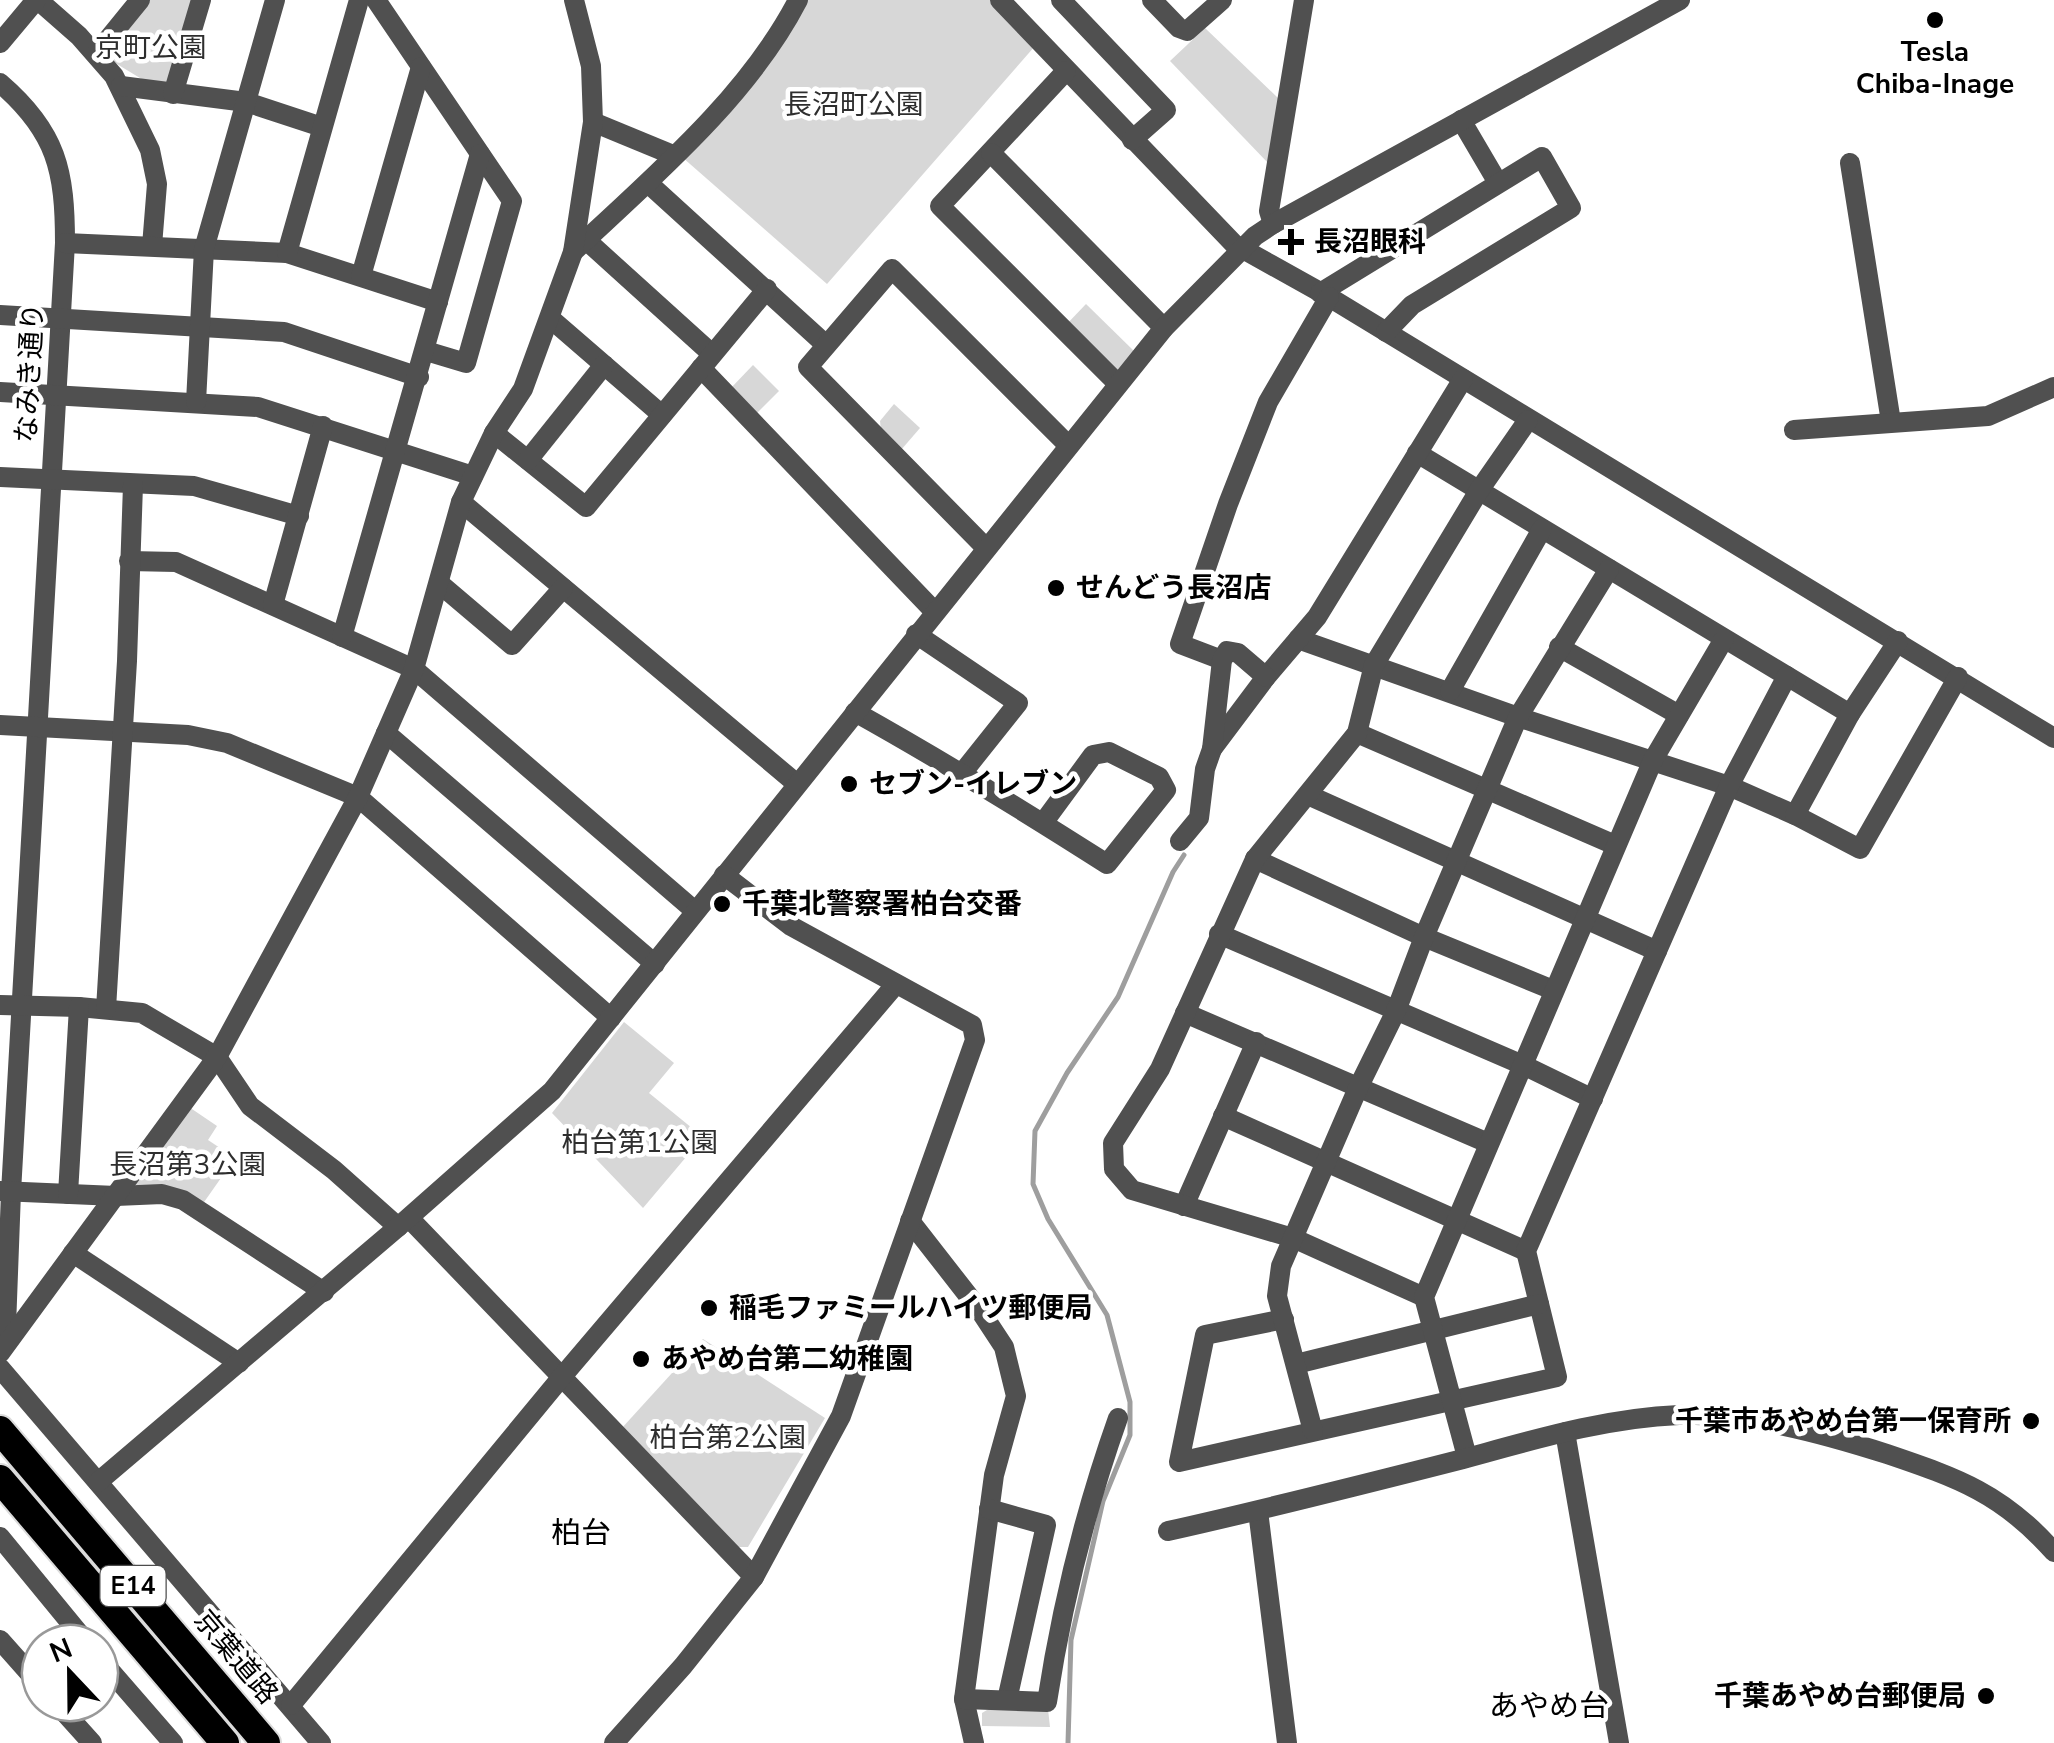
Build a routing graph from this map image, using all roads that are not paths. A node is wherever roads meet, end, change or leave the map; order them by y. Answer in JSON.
{"nodes":[{"id":1,"x":38,"y":0,"type":"edge"},
{"id":2,"x":140,"y":0,"type":"edge"},
{"id":3,"x":201,"y":0,"type":"edge"},
{"id":4,"x":275,"y":0,"type":"edge"},
{"id":5,"x":359,"y":0,"type":"edge"},
{"id":6,"x":376,"y":0,"type":"edge"},
{"id":7,"x":574,"y":0,"type":"edge"},
{"id":8,"x":798,"y":0,"type":"edge"},
{"id":9,"x":1061,"y":0,"type":"edge"},
{"id":10,"x":1152,"y":0,"type":"edge"},
{"id":11,"x":1222,"y":0,"type":"edge"},
{"id":12,"x":1304,"y":0,"type":"edge"},
{"id":13,"x":1680,"y":0,"type":"edge"},
{"id":14,"x":1003,"y":1,"type":"edge"},
{"id":15,"x":0,"y":44,"type":"edge"},
{"id":16,"x":96,"y":54,"type":"junction"},
{"id":17,"x":421,"y":67,"type":"junction"},
{"id":18,"x":1066,"y":70,"type":"junction"},
{"id":19,"x":0,"y":83,"type":"edge"},
{"id":20,"x":121,"y":86,"type":"junction"},
{"id":21,"x":173,"y":94,"type":"junction"},
{"id":22,"x":246,"y":102,"type":"junction"},
{"id":23,"x":1461,"y":120,"type":"junction"},
{"id":24,"x":593,"y":122,"type":"junction"},
{"id":25,"x":322,"y":126,"type":"junction"},
{"id":26,"x":1132,"y":140,"type":"junction"},
{"id":27,"x":991,"y":153,"type":"junction"},
{"id":28,"x":480,"y":154,"type":"junction"},
{"id":29,"x":674,"y":155,"type":"junction"},
{"id":30,"x":1850,"y":163,"type":"dead end"},
{"id":31,"x":648,"y":183,"type":"junction"},
{"id":32,"x":1498,"y":183,"type":"junction"},
{"id":33,"x":1273,"y":224,"type":"junction"},
{"id":34,"x":66,"y":244,"type":"junction"},
{"id":35,"x":152,"y":246,"type":"junction"},
{"id":36,"x":580,"y":246,"type":"junction"},
{"id":37,"x":204,"y":249,"type":"junction"},
{"id":38,"x":1244,"y":249,"type":"junction"},
{"id":39,"x":287,"y":253,"type":"junction"},
{"id":40,"x":360,"y":276,"type":"junction"},
{"id":41,"x":767,"y":289,"type":"junction"},
{"id":42,"x":1325,"y":295,"type":"junction"},
{"id":43,"x":438,"y":302,"type":"junction"},
{"id":44,"x":0,"y":315,"type":"edge"},
{"id":45,"x":61,"y":320,"type":"junction"},
{"id":46,"x":551,"y":320,"type":"junction"},
{"id":47,"x":200,"y":327,"type":"junction"},
{"id":48,"x":1164,"y":328,"type":"junction"},
{"id":49,"x":1386,"y":332,"type":"junction"},
{"id":50,"x":826,"y":345,"type":"junction"},
{"id":51,"x":426,"y":350,"type":"junction"},
{"id":52,"x":707,"y":361,"type":"junction"},
{"id":53,"x":604,"y":365,"type":"junction"},
{"id":54,"x":419,"y":376,"type":"junction"},
{"id":55,"x":1463,"y":379,"type":"junction"},
{"id":56,"x":1118,"y":384,"type":"junction"},
{"id":57,"x":2054,"y":387,"type":"edge"},
{"id":58,"x":0,"y":392,"type":"edge"},
{"id":59,"x":57,"y":396,"type":"junction"},
{"id":60,"x":196,"y":402,"type":"junction"},
{"id":61,"x":662,"y":415,"type":"junction"},
{"id":62,"x":1528,"y":420,"type":"junction"},
{"id":63,"x":1890,"y":422,"type":"junction"},
{"id":64,"x":323,"y":426,"type":"junction"},
{"id":65,"x":1794,"y":430,"type":"dead end"},
{"id":66,"x":494,"y":433,"type":"junction"},
{"id":67,"x":1068,"y":445,"type":"junction"},
{"id":68,"x":396,"y":450,"type":"junction"},
{"id":69,"x":1417,"y":453,"type":"junction"},
{"id":70,"x":528,"y":460,"type":"junction"},
{"id":71,"x":0,"y":476,"type":"edge"},
{"id":72,"x":472,"y":476,"type":"junction"},
{"id":73,"x":52,"y":478,"type":"junction"},
{"id":74,"x":133,"y":485,"type":"junction"},
{"id":75,"x":1480,"y":490,"type":"junction"},
{"id":76,"x":461,"y":502,"type":"junction"},
{"id":77,"x":300,"y":516,"type":"junction"},
{"id":78,"x":1542,"y":529,"type":"junction"},
{"id":79,"x":986,"y":548,"type":"junction"},
{"id":80,"x":129,"y":561,"type":"junction"},
{"id":81,"x":1609,"y":570,"type":"junction"},
{"id":82,"x":440,"y":584,"type":"junction"},
{"id":83,"x":563,"y":588,"type":"junction"},
{"id":84,"x":273,"y":605,"type":"junction"},
{"id":85,"x":934,"y":611,"type":"junction"},
{"id":86,"x":916,"y":634,"type":"junction"},
{"id":87,"x":342,"y":638,"type":"junction"},
{"id":88,"x":1298,"y":639,"type":"junction"},
{"id":89,"x":1724,"y":639,"type":"junction"},
{"id":90,"x":1898,"y":641,"type":"junction"},
{"id":91,"x":1559,"y":647,"type":"junction"},
{"id":92,"x":1222,"y":660,"type":"junction"},
{"id":93,"x":1374,"y":666,"type":"junction"},
{"id":94,"x":414,"y":669,"type":"junction"},
{"id":95,"x":1787,"y":676,"type":"junction"},
{"id":96,"x":1266,"y":677,"type":"junction"},
{"id":97,"x":1958,"y":677,"type":"junction"},
{"id":98,"x":1450,"y":691,"type":"junction"},
{"id":99,"x":855,"y":712,"type":"junction"},
{"id":100,"x":1850,"y":714,"type":"junction"},
{"id":101,"x":1679,"y":715,"type":"junction"},
{"id":102,"x":1518,"y":717,"type":"junction"},
{"id":103,"x":0,"y":724,"type":"edge"},
{"id":104,"x":38,"y":728,"type":"junction"},
{"id":105,"x":122,"y":733,"type":"junction"},
{"id":106,"x":386,"y":733,"type":"junction"},
{"id":107,"x":1357,"y":734,"type":"junction"},
{"id":108,"x":2054,"y":738,"type":"edge"},
{"id":109,"x":1212,"y":749,"type":"junction"},
{"id":110,"x":1653,"y":760,"type":"junction"},
{"id":111,"x":962,"y":772,"type":"junction"},
{"id":112,"x":797,"y":784,"type":"junction"},
{"id":113,"x":1728,"y":786,"type":"junction"},
{"id":114,"x":1488,"y":789,"type":"junction"},
{"id":115,"x":1308,"y":795,"type":"junction"},
{"id":116,"x":358,"y":796,"type":"junction"},
{"id":117,"x":1795,"y":815,"type":"junction"},
{"id":118,"x":1043,"y":823,"type":"junction"},
{"id":119,"x":1180,"y":841,"type":"dead end"},
{"id":120,"x":1616,"y":844,"type":"junction"},
{"id":121,"x":1254,"y":859,"type":"junction"},
{"id":122,"x":1456,"y":864,"type":"junction"},
{"id":123,"x":724,"y":875,"type":"junction"},
{"id":124,"x":696,"y":911,"type":"junction"},
{"id":125,"x":1583,"y":918,"type":"junction"},
{"id":126,"x":1218,"y":934,"type":"junction"},
{"id":127,"x":1424,"y":937,"type":"junction"},
{"id":128,"x":1657,"y":951,"type":"junction"},
{"id":129,"x":654,"y":964,"type":"junction"},
{"id":130,"x":896,"y":984,"type":"junction"},
{"id":131,"x":1553,"y":990,"type":"junction"},
{"id":132,"x":0,"y":1005,"type":"edge"},
{"id":133,"x":23,"y":1006,"type":"junction"},
{"id":134,"x":80,"y":1007,"type":"junction"},
{"id":135,"x":106,"y":1010,"type":"junction"},
{"id":136,"x":1396,"y":1010,"type":"junction"},
{"id":137,"x":1185,"y":1012,"type":"junction"},
{"id":138,"x":611,"y":1018,"type":"junction"},
{"id":139,"x":1256,"y":1042,"type":"junction"},
{"id":140,"x":217,"y":1057,"type":"junction"},
{"id":141,"x":1523,"y":1065,"type":"junction"},
{"id":142,"x":1358,"y":1088,"type":"junction"},
{"id":143,"x":1593,"y":1099,"type":"junction"},
{"id":144,"x":1224,"y":1116,"type":"junction"},
{"id":145,"x":1488,"y":1143,"type":"junction"},
{"id":146,"x":1326,"y":1162,"type":"junction"},
{"id":147,"x":5,"y":1192,"type":"edge"},
{"id":148,"x":68,"y":1194,"type":"junction"},
{"id":149,"x":116,"y":1196,"type":"junction"},
{"id":150,"x":1184,"y":1206,"type":"junction"},
{"id":151,"x":1456,"y":1220,"type":"junction"},
{"id":152,"x":910,"y":1221,"type":"junction"},
{"id":153,"x":404,"y":1223,"type":"junction"},
{"id":154,"x":1293,"y":1238,"type":"junction"},
{"id":155,"x":1526,"y":1251,"type":"junction"},
{"id":156,"x":73,"y":1254,"type":"junction"},
{"id":157,"x":6,"y":1289,"type":"junction"},
{"id":158,"x":324,"y":1292,"type":"junction"},
{"id":159,"x":1424,"y":1297,"type":"junction"},
{"id":160,"x":40,"y":1298,"type":"junction"},
{"id":161,"x":1539,"y":1304,"type":"junction"},
{"id":162,"x":1284,"y":1319,"type":"junction"},
{"id":163,"x":1432,"y":1328,"type":"junction"},
{"id":164,"x":0,"y":1345,"type":"edge"},
{"id":165,"x":0,"y":1354,"type":"edge"},
{"id":166,"x":239,"y":1363,"type":"junction"},
{"id":167,"x":1296,"y":1364,"type":"junction"},
{"id":168,"x":0,"y":1368,"type":"edge"},
{"id":169,"x":560,"y":1379,"type":"junction"},
{"id":170,"x":1450,"y":1402,"type":"junction"},
{"id":171,"x":1118,"y":1418,"type":"dead end"},
{"id":172,"x":0,"y":1430,"type":"edge"},
{"id":173,"x":1313,"y":1431,"type":"junction"},
{"id":174,"x":1565,"y":1432,"type":"junction"},
{"id":175,"x":1467,"y":1458,"type":"junction"},
{"id":176,"x":0,"y":1479,"type":"edge"},
{"id":177,"x":98,"y":1482,"type":"junction"},
{"id":178,"x":989,"y":1509,"type":"junction"},
{"id":179,"x":1258,"y":1512,"type":"junction"},
{"id":180,"x":1168,"y":1531,"type":"dead end"},
{"id":181,"x":4,"y":1550,"type":"edge"},
{"id":182,"x":2054,"y":1552,"type":"edge"},
{"id":183,"x":754,"y":1577,"type":"junction"},
{"id":184,"x":69,"y":1623,"type":"edge"},
{"id":185,"x":0,"y":1640,"type":"edge"},
{"id":186,"x":20,"y":1662,"type":"edge"},
{"id":187,"x":120,"y":1682,"type":"edge"},
{"id":188,"x":964,"y":1698,"type":"junction"},
{"id":189,"x":1006,"y":1700,"type":"junction"},
{"id":190,"x":290,"y":1706,"type":"junction"},
{"id":191,"x":74,"y":1723,"type":"edge"},
{"id":192,"x":92,"y":1743,"type":"edge"},
{"id":193,"x":172,"y":1743,"type":"edge"},
{"id":194,"x":225,"y":1743,"type":"edge"},
{"id":195,"x":266,"y":1743,"type":"edge"},
{"id":196,"x":321,"y":1743,"type":"edge"},
{"id":197,"x":614,"y":1743,"type":"edge"},
{"id":198,"x":974,"y":1743,"type":"edge"},
{"id":199,"x":1286,"y":1743,"type":"edge"},
{"id":200,"x":1619,"y":1743,"type":"edge"}],
"edges":[{"from":1,"to":15,"type":"street"},
{"from":1,"to":16,"type":"street"},
{"from":2,"to":16,"type":"street"},
{"from":3,"to":21,"type":"street"},
{"from":4,"to":22,"type":"street"},
{"from":5,"to":25,"type":"street"},
{"from":6,"to":17,"type":"street"},
{"from":7,"to":24,"type":"street"},
{"from":8,"to":29,"type":"street"},
{"from":9,"to":26,"type":"street"},
{"from":10,"to":11,"type":"street"},
{"from":12,"to":33,"type":"street"},
{"from":13,"to":23,"type":"street"},
{"from":14,"to":18,"type":"street"},
{"from":16,"to":20,"type":"street"},
{"from":17,"to":28,"type":"street"},
{"from":17,"to":40,"type":"street"},
{"from":18,"to":26,"type":"street"},
{"from":18,"to":27,"type":"street"},
{"from":19,"to":34,"type":"street","name":"なみき通り"},
{"from":20,"to":21,"type":"street"},
{"from":20,"to":35,"type":"street"},
{"from":21,"to":22,"type":"street"},
{"from":22,"to":25,"type":"street"},
{"from":22,"to":37,"type":"street"},
{"from":23,"to":32,"type":"street"},
{"from":23,"to":33,"type":"street"},
{"from":24,"to":29,"type":"street"},
{"from":24,"to":36,"type":"street"},
{"from":25,"to":39,"type":"street"},
{"from":26,"to":38,"type":"street"},
{"from":27,"to":48,"type":"street"},
{"from":27,"to":56,"type":"street"},
{"from":28,"to":43,"type":"street"},
{"from":28,"to":51,"type":"street"},
{"from":29,"to":31,"type":"street"},
{"from":30,"to":63,"type":"street"},
{"from":31,"to":36,"type":"street"},
{"from":31,"to":41,"type":"street"},
{"from":32,"to":42,"type":"street"},
{"from":32,"to":49,"type":"street"},
{"from":33,"to":38,"type":"street"},
{"from":34,"to":35,"type":"street"},
{"from":34,"to":45,"type":"street","name":"なみき通り"},
{"from":35,"to":37,"type":"street"},
{"from":36,"to":46,"type":"street"},
{"from":36,"to":52,"type":"street"},
{"from":37,"to":39,"type":"street"},
{"from":37,"to":47,"type":"street"},
{"from":38,"to":42,"type":"street"},
{"from":38,"to":48,"type":"street"},
{"from":39,"to":40,"type":"street"},
{"from":40,"to":43,"type":"street"},
{"from":41,"to":50,"type":"street"},
{"from":41,"to":52,"type":"street"},
{"from":42,"to":49,"type":"street"},
{"from":42,"to":92,"type":"street"},
{"from":43,"to":51,"type":"street"},
{"from":44,"to":45,"type":"street"},
{"from":45,"to":47,"type":"street"},
{"from":45,"to":59,"type":"street","name":"なみき通り"},
{"from":46,"to":53,"type":"street"},
{"from":46,"to":66,"type":"street"},
{"from":47,"to":54,"type":"street"},
{"from":47,"to":60,"type":"street"},
{"from":48,"to":56,"type":"street"},
{"from":49,"to":55,"type":"street"},
{"from":50,"to":67,"type":"street"},
{"from":50,"to":79,"type":"street"},
{"from":51,"to":54,"type":"street"},
{"from":52,"to":61,"type":"street"},
{"from":52,"to":85,"type":"street"},
{"from":53,"to":61,"type":"street"},
{"from":53,"to":70,"type":"street"},
{"from":54,"to":68,"type":"street"},
{"from":55,"to":62,"type":"street"},
{"from":55,"to":69,"type":"street"},
{"from":56,"to":67,"type":"street"},
{"from":57,"to":63,"type":"street"},
{"from":58,"to":59,"type":"street"},
{"from":59,"to":60,"type":"street"},
{"from":59,"to":73,"type":"street","name":"なみき通り"},
{"from":60,"to":64,"type":"street"},
{"from":61,"to":70,"type":"street"},
{"from":62,"to":75,"type":"street"},
{"from":62,"to":90,"type":"street"},
{"from":63,"to":65,"type":"street"},
{"from":64,"to":68,"type":"street"},
{"from":64,"to":77,"type":"street"},
{"from":66,"to":70,"type":"street"},
{"from":66,"to":72,"type":"street"},
{"from":67,"to":79,"type":"street"},
{"from":68,"to":72,"type":"street"},
{"from":68,"to":87,"type":"street"},
{"from":69,"to":75,"type":"street"},
{"from":69,"to":88,"type":"street"},
{"from":71,"to":73,"type":"street"},
{"from":72,"to":76,"type":"street"},
{"from":73,"to":74,"type":"street"},
{"from":73,"to":104,"type":"street","name":"なみき通り"},
{"from":74,"to":77,"type":"street"},
{"from":74,"to":80,"type":"street"},
{"from":75,"to":78,"type":"street"},
{"from":75,"to":93,"type":"street"},
{"from":76,"to":82,"type":"street"},
{"from":76,"to":83,"type":"street"},
{"from":77,"to":84,"type":"street"},
{"from":78,"to":81,"type":"street"},
{"from":78,"to":98,"type":"street"},
{"from":79,"to":85,"type":"street"},
{"from":80,"to":84,"type":"street"},
{"from":80,"to":105,"type":"street"},
{"from":81,"to":89,"type":"street"},
{"from":81,"to":91,"type":"street"},
{"from":82,"to":83,"type":"street"},
{"from":82,"to":94,"type":"street"},
{"from":83,"to":112,"type":"street"},
{"from":84,"to":87,"type":"street"},
{"from":85,"to":86,"type":"street"},
{"from":86,"to":99,"type":"street"},
{"from":86,"to":111,"type":"street"},
{"from":87,"to":94,"type":"street"},
{"from":88,"to":93,"type":"street"},
{"from":88,"to":96,"type":"street"},
{"from":89,"to":95,"type":"street"},
{"from":89,"to":101,"type":"street"},
{"from":90,"to":97,"type":"street"},
{"from":90,"to":100,"type":"street"},
{"from":91,"to":101,"type":"street"},
{"from":91,"to":102,"type":"street"},
{"from":92,"to":96,"type":"street"},
{"from":92,"to":109,"type":"street"},
{"from":93,"to":98,"type":"street"},
{"from":93,"to":107,"type":"street"},
{"from":94,"to":106,"type":"street"},
{"from":94,"to":124,"type":"street"},
{"from":95,"to":100,"type":"street"},
{"from":95,"to":113,"type":"street"},
{"from":96,"to":109,"type":"street"},
{"from":97,"to":108,"type":"street"},
{"from":97,"to":117,"type":"street"},
{"from":98,"to":102,"type":"street"},
{"from":99,"to":111,"type":"street"},
{"from":99,"to":112,"type":"street"},
{"from":100,"to":117,"type":"street"},
{"from":101,"to":110,"type":"street"},
{"from":102,"to":110,"type":"street"},
{"from":102,"to":114,"type":"street"},
{"from":103,"to":104,"type":"street"},
{"from":104,"to":105,"type":"street"},
{"from":104,"to":133,"type":"street","name":"なみき通り"},
{"from":105,"to":116,"type":"street"},
{"from":105,"to":135,"type":"street"},
{"from":106,"to":116,"type":"street"},
{"from":106,"to":129,"type":"street"},
{"from":107,"to":114,"type":"street"},
{"from":107,"to":115,"type":"street"},
{"from":109,"to":119,"type":"street"},
{"from":110,"to":113,"type":"street"},
{"from":110,"to":120,"type":"street"},
{"from":111,"to":118,"type":"street"},
{"from":112,"to":123,"type":"street"},
{"from":113,"to":117,"type":"street"},
{"from":113,"to":128,"type":"street"},
{"from":114,"to":120,"type":"street"},
{"from":114,"to":122,"type":"street"},
{"from":115,"to":121,"type":"street"},
{"from":115,"to":122,"type":"street"},
{"from":116,"to":138,"type":"street"},
{"from":116,"to":140,"type":"street"},
{"from":118,"to":118,"type":"street"},
{"from":120,"to":125,"type":"street"},
{"from":121,"to":126,"type":"street"},
{"from":121,"to":127,"type":"street"},
{"from":122,"to":125,"type":"street"},
{"from":122,"to":127,"type":"street"},
{"from":123,"to":124,"type":"street"},
{"from":123,"to":130,"type":"street"},
{"from":124,"to":129,"type":"street"},
{"from":125,"to":128,"type":"street"},
{"from":125,"to":131,"type":"street"},
{"from":126,"to":136,"type":"street"},
{"from":126,"to":137,"type":"street"},
{"from":127,"to":131,"type":"street"},
{"from":127,"to":136,"type":"street"},
{"from":128,"to":143,"type":"street"},
{"from":129,"to":138,"type":"street"},
{"from":130,"to":152,"type":"street"},
{"from":130,"to":169,"type":"street"},
{"from":131,"to":141,"type":"street"},
{"from":132,"to":133,"type":"street"},
{"from":133,"to":134,"type":"street"},
{"from":133,"to":147,"type":"street","name":"なみき通り"},
{"from":134,"to":135,"type":"street"},
{"from":134,"to":148,"type":"street"},
{"from":135,"to":140,"type":"street"},
{"from":136,"to":141,"type":"street"},
{"from":136,"to":142,"type":"street"},
{"from":137,"to":139,"type":"street"},
{"from":137,"to":150,"type":"street"},
{"from":138,"to":153,"type":"street"},
{"from":139,"to":142,"type":"street"},
{"from":139,"to":144,"type":"street"},
{"from":140,"to":149,"type":"street"},
{"from":140,"to":153,"type":"street"},
{"from":141,"to":143,"type":"street"},
{"from":141,"to":145,"type":"street"},
{"from":142,"to":145,"type":"street"},
{"from":142,"to":146,"type":"street"},
{"from":143,"to":155,"type":"street"},
{"from":144,"to":146,"type":"street"},
{"from":144,"to":150,"type":"street"},
{"from":145,"to":151,"type":"street"},
{"from":146,"to":151,"type":"street"},
{"from":146,"to":154,"type":"street"},
{"from":147,"to":148,"type":"street"},
{"from":147,"to":157,"type":"street","name":"なみき通り"},
{"from":148,"to":149,"type":"street"},
{"from":149,"to":156,"type":"street"},
{"from":149,"to":158,"type":"street"},
{"from":150,"to":154,"type":"street"},
{"from":151,"to":155,"type":"street"},
{"from":151,"to":159,"type":"street"},
{"from":152,"to":178,"type":"street"},
{"from":152,"to":183,"type":"street"},
{"from":153,"to":158,"type":"street"},
{"from":153,"to":169,"type":"street"},
{"from":154,"to":159,"type":"street"},
{"from":154,"to":162,"type":"street"},
{"from":155,"to":161,"type":"street"},
{"from":156,"to":160,"type":"street"},
{"from":156,"to":166,"type":"street"},
{"from":157,"to":160,"type":"street"},
{"from":157,"to":164,"type":"street","name":"なみき通り"},
{"from":158,"to":166,"type":"street"},
{"from":159,"to":163,"type":"street"},
{"from":160,"to":165,"type":"street"},
{"from":161,"to":163,"type":"street"},
{"from":161,"to":170,"type":"street"},
{"from":162,"to":167,"type":"street"},
{"from":162,"to":173,"type":"street"},
{"from":163,"to":167,"type":"street"},
{"from":163,"to":170,"type":"street"},
{"from":166,"to":177,"type":"street"},
{"from":167,"to":173,"type":"street"},
{"from":168,"to":177,"type":"street"},
{"from":169,"to":183,"type":"street"},
{"from":169,"to":190,"type":"street"},
{"from":170,"to":173,"type":"street"},
{"from":170,"to":175,"type":"street"},
{"from":171,"to":189,"type":"street"},
{"from":172,"to":195,"type":"highway","name":"京葉道路","number":"E14"},
{"from":174,"to":175,"type":"street"},
{"from":174,"to":182,"type":"street"},
{"from":174,"to":200,"type":"street"},
{"from":175,"to":179,"type":"street"},
{"from":176,"to":194,"type":"highway","number":"E14"},
{"from":177,"to":190,"type":"street"},
{"from":178,"to":188,"type":"street"},
{"from":178,"to":189,"type":"street"},
{"from":179,"to":180,"type":"street"},
{"from":179,"to":199,"type":"street"},
{"from":181,"to":184,"type":"street"},
{"from":183,"to":197,"type":"street"},
{"from":185,"to":186,"type":"street"},
{"from":187,"to":193,"type":"street"},
{"from":188,"to":189,"type":"street"},
{"from":188,"to":198,"type":"street"},
{"from":190,"to":196,"type":"street"},
{"from":191,"to":192,"type":"street"}]}
